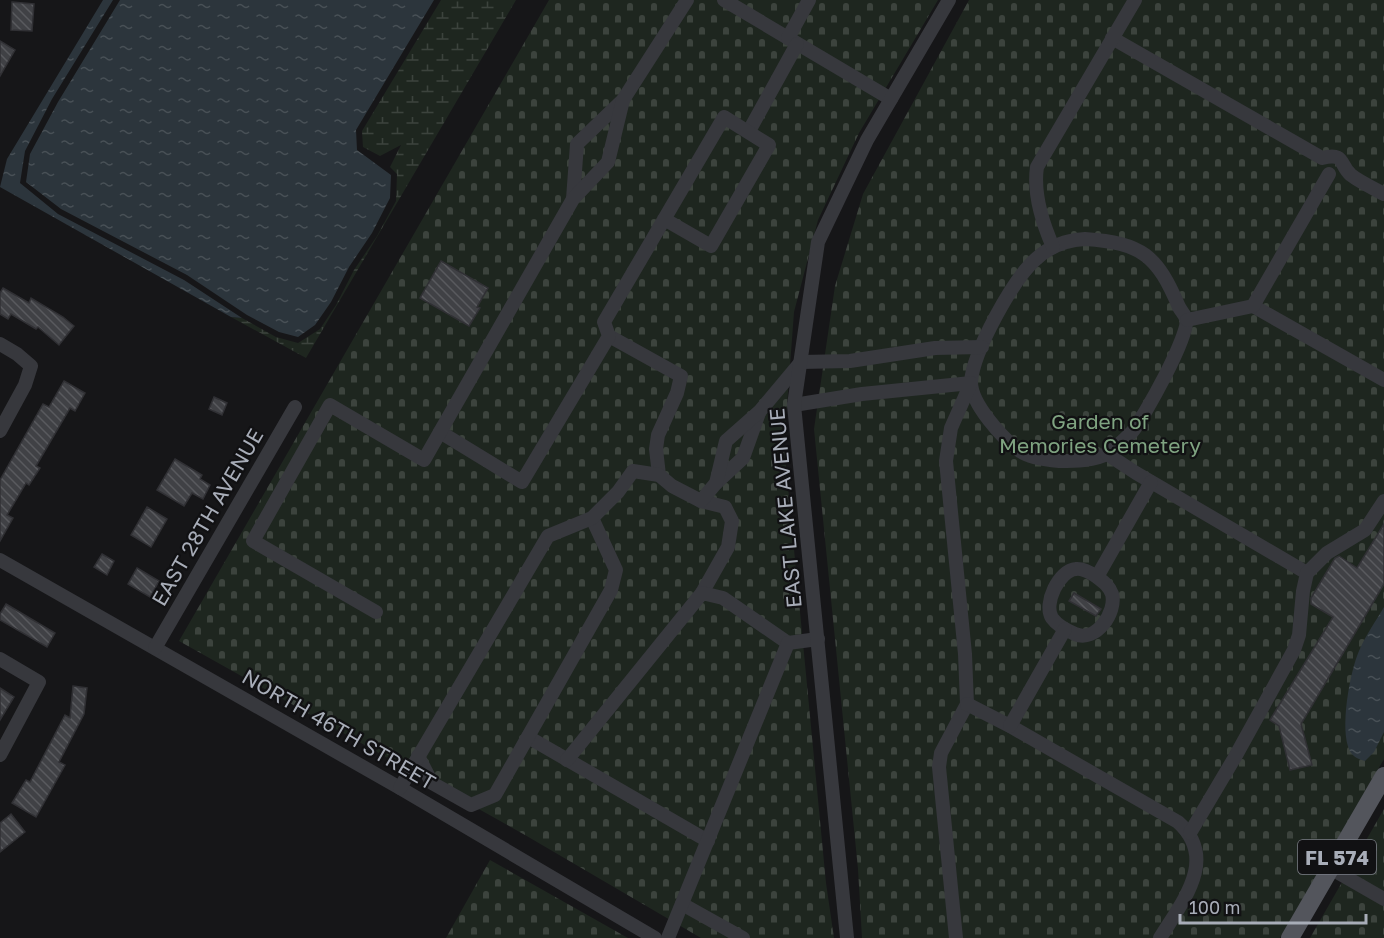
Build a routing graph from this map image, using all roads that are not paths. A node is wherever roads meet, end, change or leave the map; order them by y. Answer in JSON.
{"nodes":[{"id":1,"x":687,"y":0,"type":"edge"},
{"id":2,"x":724,"y":0,"type":"edge"},
{"id":3,"x":809,"y":0,"type":"edge"},
{"id":4,"x":949,"y":0,"type":"edge"},
{"id":5,"x":1135,"y":0,"type":"edge"},
{"id":6,"x":1112,"y":38,"type":"junction"},
{"id":7,"x":793,"y":41,"type":"junction"},
{"id":8,"x":891,"y":99,"type":"junction"},
{"id":9,"x":623,"y":100,"type":"junction"},
{"id":10,"x":749,"y":131,"type":"junction"},
{"id":11,"x":1322,"y":158,"type":"junction"},
{"id":12,"x":1349,"y":173,"type":"junction"},
{"id":13,"x":1329,"y":174,"type":"junction"},
{"id":14,"x":1384,"y":194,"type":"edge"},
{"id":15,"x":573,"y":199,"type":"junction"},
{"id":16,"x":664,"y":219,"type":"junction"},
{"id":17,"x":1053,"y":246,"type":"junction"},
{"id":18,"x":1253,"y":306,"type":"junction"},
{"id":19,"x":1187,"y":320,"type":"junction"},
{"id":20,"x":609,"y":336,"type":"junction"},
{"id":21,"x":0,"y":344,"type":"edge"},
{"id":22,"x":982,"y":347,"type":"junction"},
{"id":23,"x":801,"y":362,"type":"junction"},
{"id":24,"x":1384,"y":380,"type":"edge"},
{"id":25,"x":971,"y":383,"type":"junction"},
{"id":26,"x":794,"y":405,"type":"junction"},
{"id":27,"x":295,"y":407,"type":"dead end"},
{"id":28,"x":760,"y":411,"type":"junction"},
{"id":29,"x":0,"y":431,"type":"edge"},
{"id":30,"x":440,"y":432,"type":"junction"},
{"id":31,"x":1107,"y":454,"type":"junction"},
{"id":32,"x":659,"y":475,"type":"junction"},
{"id":33,"x":1151,"y":482,"type":"junction"},
{"id":34,"x":716,"y":483,"type":"junction"},
{"id":35,"x":701,"y":501,"type":"junction"},
{"id":36,"x":1384,"y":501,"type":"edge"},
{"id":37,"x":592,"y":518,"type":"junction"},
{"id":38,"x":0,"y":560,"type":"edge"},
{"id":39,"x":1307,"y":573,"type":"junction"},
{"id":40,"x":1097,"y":576,"type":"junction"},
{"id":41,"x":702,"y":593,"type":"junction"},
{"id":42,"x":376,"y":612,"type":"dead end"},
{"id":43,"x":1065,"y":628,"type":"junction"},
{"id":44,"x":818,"y":639,"type":"junction"},
{"id":45,"x":788,"y":643,"type":"junction"},
{"id":46,"x":155,"y":648,"type":"junction"},
{"id":47,"x":0,"y":659,"type":"edge"},
{"id":48,"x":967,"y":704,"type":"junction"},
{"id":49,"x":1010,"y":726,"type":"junction"},
{"id":50,"x":528,"y":737,"type":"junction"},
{"id":51,"x":0,"y":755,"type":"edge"},
{"id":52,"x":418,"y":756,"type":"junction"},
{"id":53,"x":567,"y":760,"type":"junction"},
{"id":54,"x":1384,"y":776,"type":"edge"},
{"id":55,"x":400,"y":788,"type":"junction"},
{"id":56,"x":1190,"y":833,"type":"junction"},
{"id":57,"x":708,"y":841,"type":"junction"},
{"id":58,"x":1330,"y":868,"type":"junction"},
{"id":59,"x":1384,"y":899,"type":"edge"},
{"id":60,"x":682,"y":904,"type":"junction"},
{"id":61,"x":656,"y":938,"type":"edge"},
{"id":62,"x":668,"y":938,"type":"edge"},
{"id":63,"x":743,"y":938,"type":"edge"},
{"id":64,"x":847,"y":938,"type":"edge"},
{"id":65,"x":956,"y":938,"type":"edge"},
{"id":66,"x":1160,"y":938,"type":"edge"},
{"id":67,"x":1290,"y":938,"type":"edge"}],
"edges":[{"from":1,"to":9,"type":"street"},
{"from":2,"to":7,"type":"street"},
{"from":3,"to":7,"type":"street"},
{"from":4,"to":8,"type":"street","name":"EAST LAKE AVENUE"},
{"from":5,"to":6,"type":"street"},
{"from":6,"to":11,"type":"street"},
{"from":6,"to":17,"type":"street"},
{"from":7,"to":8,"type":"street"},
{"from":7,"to":10,"type":"street"},
{"from":8,"to":23,"type":"street","name":"EAST LAKE AVENUE"},
{"from":9,"to":15,"type":"street"},
{"from":9,"to":15,"type":"street"},
{"from":10,"to":16,"type":"street"},
{"from":10,"to":16,"type":"street"},
{"from":11,"to":12,"type":"street"},
{"from":11,"to":13,"type":"street"},
{"from":12,"to":13,"type":"street"},
{"from":12,"to":14,"type":"street"},
{"from":13,"to":18,"type":"street"},
{"from":15,"to":30,"type":"street"},
{"from":16,"to":20,"type":"street"},
{"from":17,"to":19,"type":"street"},
{"from":17,"to":22,"type":"street"},
{"from":18,"to":19,"type":"street"},
{"from":18,"to":24,"type":"street"},
{"from":19,"to":31,"type":"street"},
{"from":20,"to":30,"type":"street"},
{"from":20,"to":32,"type":"street"},
{"from":21,"to":29,"type":"street"},
{"from":22,"to":23,"type":"street"},
{"from":22,"to":25,"type":"street"},
{"from":23,"to":26,"type":"street","name":"EAST LAKE AVENUE"},
{"from":23,"to":28,"type":"street"},
{"from":25,"to":26,"type":"street"},
{"from":25,"to":31,"type":"street"},
{"from":25,"to":48,"type":"street"},
{"from":26,"to":44,"type":"street","name":"EAST LAKE AVENUE"},
{"from":27,"to":46,"type":"street","name":"EAST 28TH AVENUE"},
{"from":28,"to":34,"type":"street"},
{"from":28,"to":34,"type":"street"},
{"from":30,"to":42,"type":"street"},
{"from":31,"to":33,"type":"street"},
{"from":32,"to":35,"type":"street"},
{"from":32,"to":37,"type":"street"},
{"from":33,"to":39,"type":"street"},
{"from":33,"to":40,"type":"street"},
{"from":34,"to":35,"type":"street"},
{"from":35,"to":41,"type":"street"},
{"from":36,"to":39,"type":"street"},
{"from":37,"to":50,"type":"street"},
{"from":37,"to":52,"type":"street"},
{"from":38,"to":46,"type":"street","name":"NORTH 46TH STREET"},
{"from":39,"to":56,"type":"street"},
{"from":40,"to":43,"type":"street"},
{"from":40,"to":43,"type":"street"},
{"from":41,"to":45,"type":"street"},
{"from":41,"to":53,"type":"street"},
{"from":43,"to":49,"type":"street"},
{"from":44,"to":45,"type":"street"},
{"from":44,"to":64,"type":"street","name":"EAST LAKE AVENUE"},
{"from":45,"to":57,"type":"street"},
{"from":46,"to":55,"type":"street","name":"NORTH 46TH STREET"},
{"from":47,"to":51,"type":"street"},
{"from":48,"to":49,"type":"street"},
{"from":48,"to":65,"type":"street"},
{"from":49,"to":56,"type":"street"},
{"from":50,"to":52,"type":"street"},
{"from":50,"to":53,"type":"street"},
{"from":52,"to":55,"type":"street"},
{"from":53,"to":57,"type":"street"},
{"from":54,"to":58,"type":"main road","number":"FL 574"},
{"from":55,"to":61,"type":"street","name":"NORTH 46TH STREET"},
{"from":56,"to":66,"type":"street"},
{"from":57,"to":60,"type":"street"},
{"from":58,"to":59,"type":"street"},
{"from":58,"to":67,"type":"main road","number":"FL 574"},
{"from":60,"to":62,"type":"street"},
{"from":60,"to":63,"type":"street"}]}
